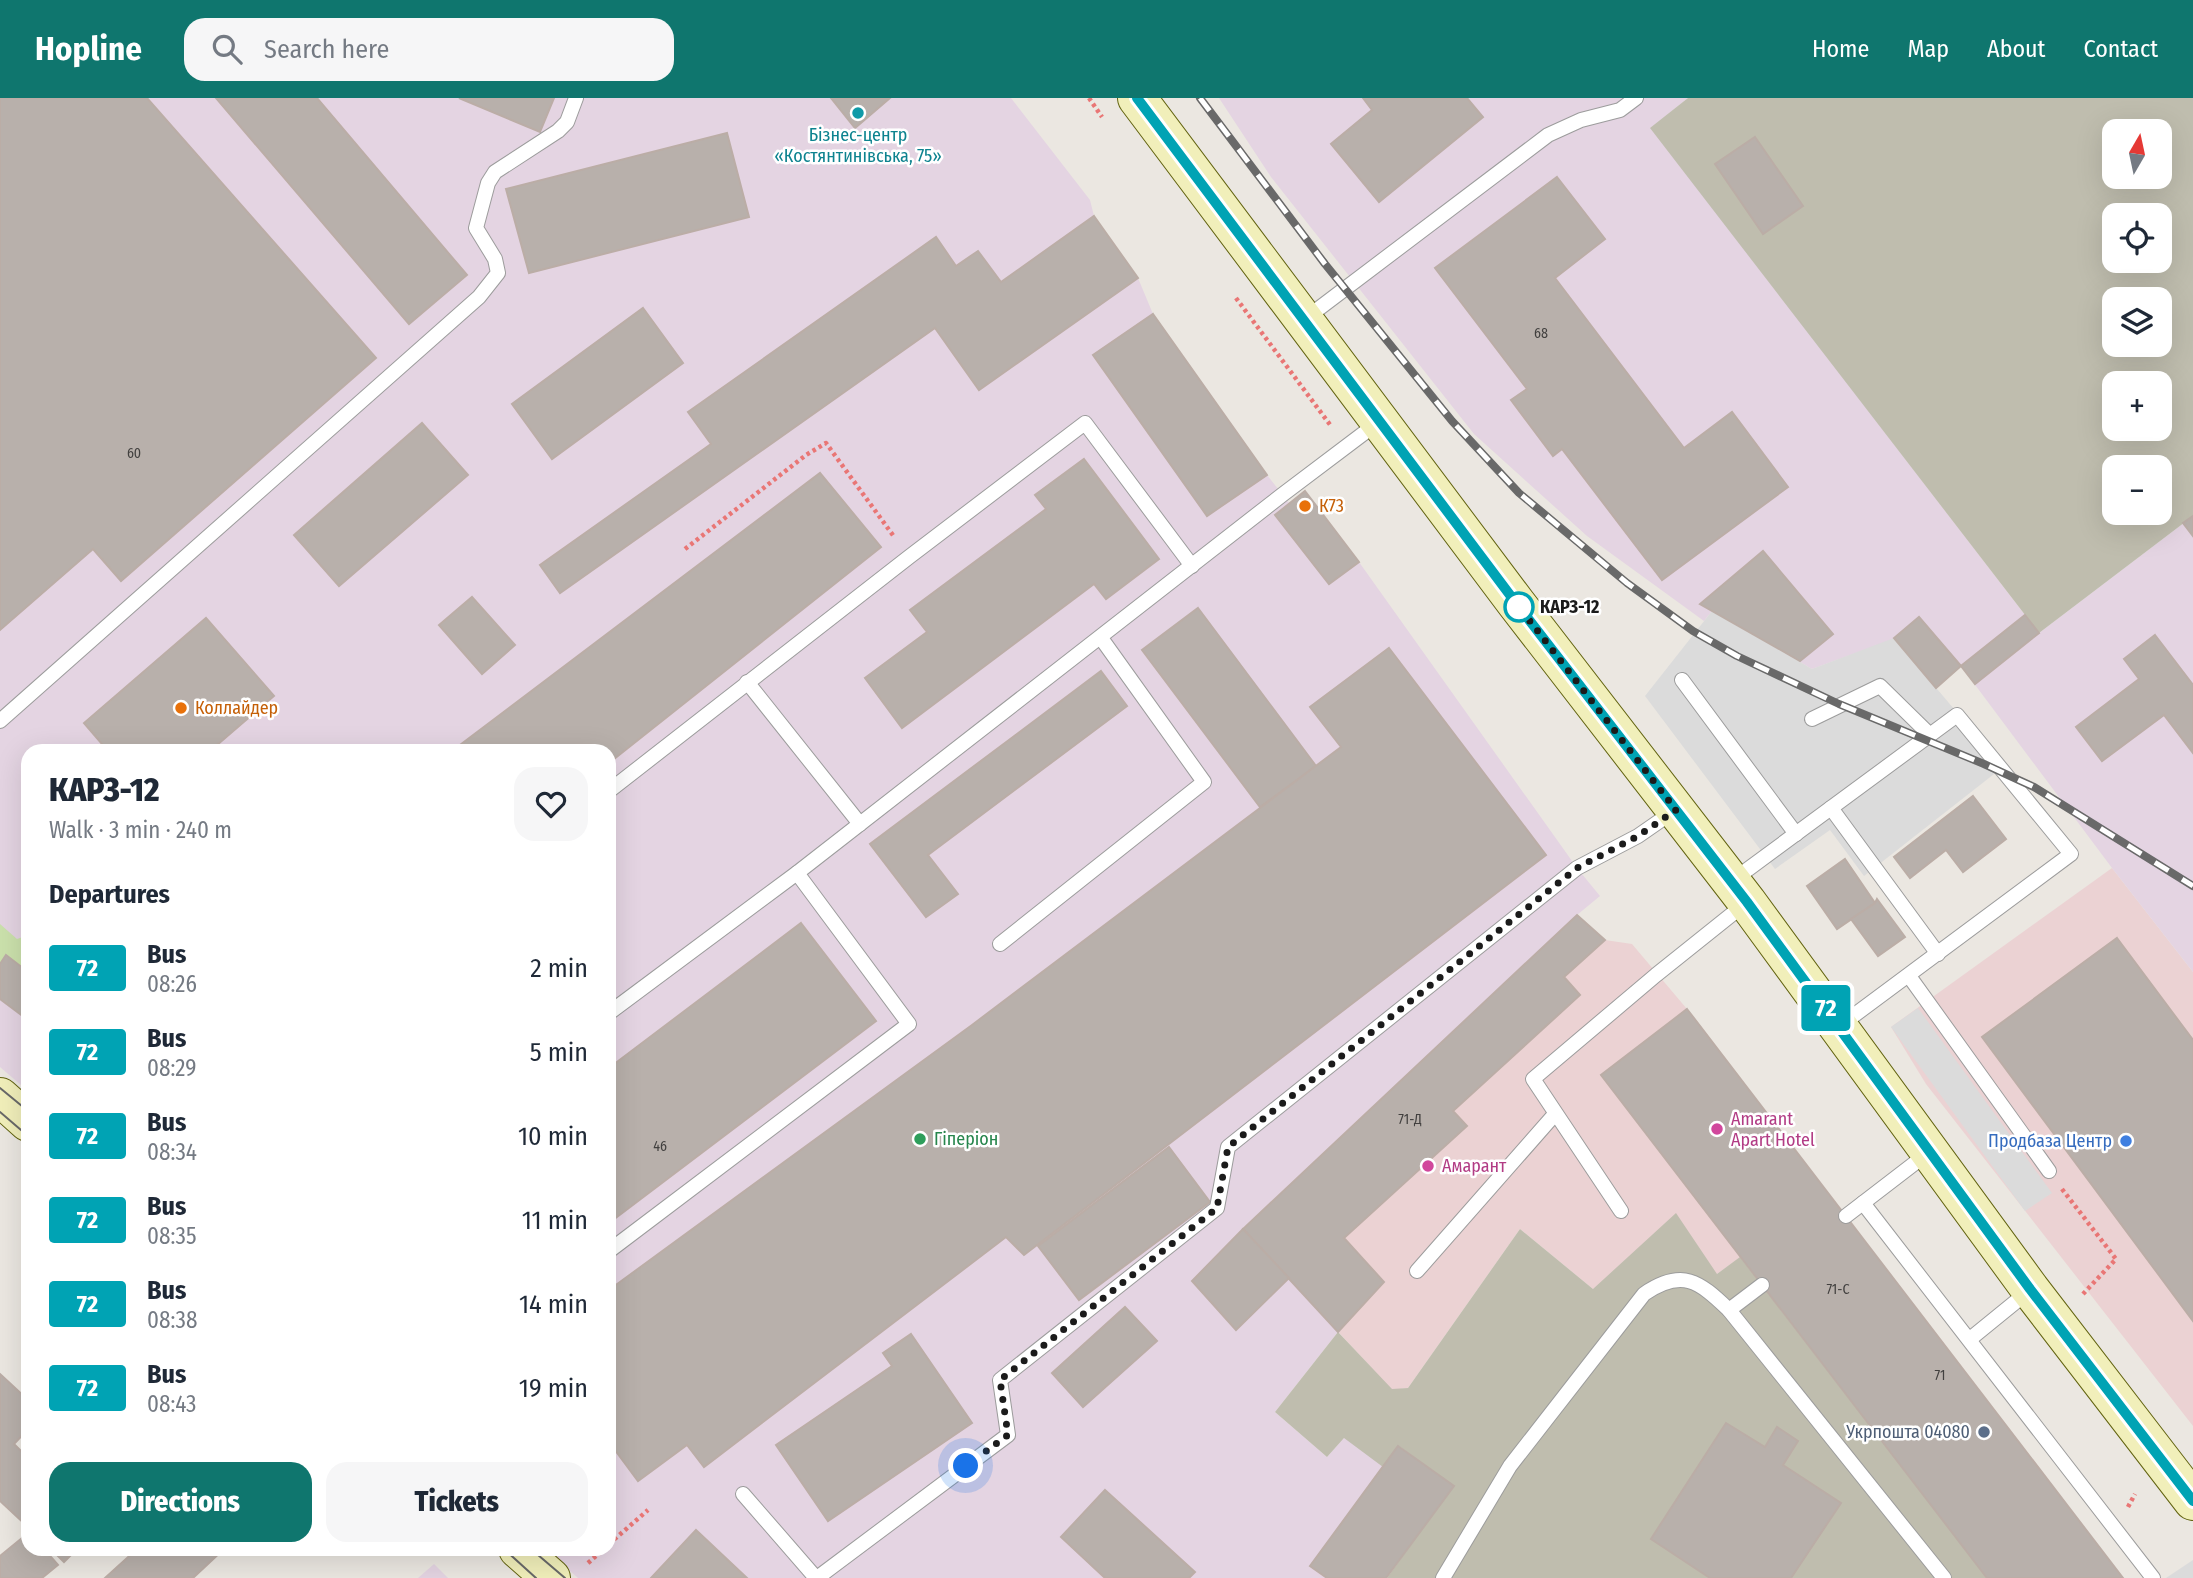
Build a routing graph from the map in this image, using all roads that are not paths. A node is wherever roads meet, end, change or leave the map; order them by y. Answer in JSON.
{"nodes":[{"id":1,"x":576,"y":98,"type":"edge"},
{"id":2,"x":1137,"y":98,"type":"edge"},
{"id":3,"x":1636,"y":98,"type":"edge"},
{"id":4,"x":1304,"y":320,"type":"junction"},
{"id":5,"x":1380,"y":421,"type":"junction"},
{"id":6,"x":1192,"y":566,"type":"junction"},
{"id":7,"x":1101,"y":638,"type":"junction"},
{"id":8,"x":1682,"y":680,"type":"dead end"},
{"id":9,"x":747,"y":682,"type":"junction"},
{"id":10,"x":1812,"y":719,"type":"dead end"},
{"id":11,"x":0,"y":721,"type":"edge"},
{"id":12,"x":1930,"y":735,"type":"junction"},
{"id":13,"x":616,"y":785,"type":"edge"},
{"id":14,"x":1831,"y":808,"type":"junction"},
{"id":15,"x":1676,"y":810,"type":"junction"},
{"id":16,"x":860,"y":824,"type":"junction"},
{"id":17,"x":1796,"y":834,"type":"junction"},
{"id":18,"x":797,"y":873,"type":"junction"},
{"id":19,"x":1739,"y":892,"type":"junction"},
{"id":20,"x":1000,"y":944,"type":"dead end"},
{"id":21,"x":1938,"y":954,"type":"junction"},
{"id":22,"x":1909,"y":976,"type":"junction"},
{"id":23,"x":616,"y":1008,"type":"edge"},
{"id":24,"x":1839,"y":1026,"type":"junction"},
{"id":25,"x":1555,"y":1114,"type":"junction"},
{"id":26,"x":1929,"y":1152,"type":"junction"},
{"id":27,"x":2049,"y":1171,"type":"road end"},
{"id":28,"x":1863,"y":1203,"type":"junction"},
{"id":29,"x":1621,"y":1211,"type":"dead end"},
{"id":30,"x":1846,"y":1216,"type":"dead end"},
{"id":31,"x":616,"y":1246,"type":"edge"},
{"id":32,"x":1418,"y":1271,"type":"dead end"},
{"id":33,"x":1762,"y":1285,"type":"dead end"},
{"id":34,"x":2030,"y":1289,"type":"junction"},
{"id":35,"x":1729,"y":1310,"type":"junction"},
{"id":36,"x":1970,"y":1339,"type":"junction"},
{"id":37,"x":743,"y":1494,"type":"dead end"},
{"id":38,"x":2193,"y":1501,"type":"edge"},
{"id":39,"x":526,"y":1556,"type":"edge"},
{"id":40,"x":551,"y":1578,"type":"edge"},
{"id":41,"x":817,"y":1578,"type":"edge"},
{"id":42,"x":1443,"y":1578,"type":"edge"},
{"id":43,"x":1944,"y":1578,"type":"edge"},
{"id":44,"x":2153,"y":1578,"type":"edge"}],
"edges":[{"from":1,"to":11,"type":"lane"},
{"from":2,"to":4,"type":"main road"},
{"from":3,"to":4,"type":"lane"},
{"from":4,"to":5,"type":"main road"},
{"from":5,"to":6,"type":"lane"},
{"from":5,"to":15,"type":"main road"},
{"from":6,"to":7,"type":"lane"},
{"from":6,"to":9,"type":"lane"},
{"from":7,"to":16,"type":"lane"},
{"from":7,"to":20,"type":"lane"},
{"from":8,"to":17,"type":"lane"},
{"from":9,"to":13,"type":"lane"},
{"from":9,"to":16,"type":"lane"},
{"from":10,"to":12,"type":"lane"},
{"from":12,"to":14,"type":"lane"},
{"from":12,"to":21,"type":"lane"},
{"from":14,"to":17,"type":"lane"},
{"from":14,"to":21,"type":"lane"},
{"from":15,"to":19,"type":"main road"},
{"from":15,"to":41,"type":"lane"},
{"from":16,"to":18,"type":"lane"},
{"from":17,"to":19,"type":"lane"},
{"from":18,"to":23,"type":"lane"},
{"from":18,"to":31,"type":"lane"},
{"from":19,"to":24,"type":"main road"},
{"from":19,"to":25,"type":"lane"},
{"from":21,"to":22,"type":"lane"},
{"from":22,"to":24,"type":"lane"},
{"from":22,"to":27,"type":"lane"},
{"from":24,"to":26,"type":"main road"},
{"from":25,"to":29,"type":"lane"},
{"from":25,"to":32,"type":"lane"},
{"from":26,"to":28,"type":"lane"},
{"from":26,"to":34,"type":"main road"},
{"from":28,"to":30,"type":"lane"},
{"from":28,"to":36,"type":"lane"},
{"from":33,"to":35,"type":"lane"},
{"from":34,"to":36,"type":"lane"},
{"from":34,"to":38,"type":"main road"},
{"from":35,"to":42,"type":"lane"},
{"from":35,"to":43,"type":"lane"},
{"from":36,"to":44,"type":"lane"},
{"from":37,"to":41,"type":"lane"},
{"from":39,"to":40,"type":"main road"}]}
